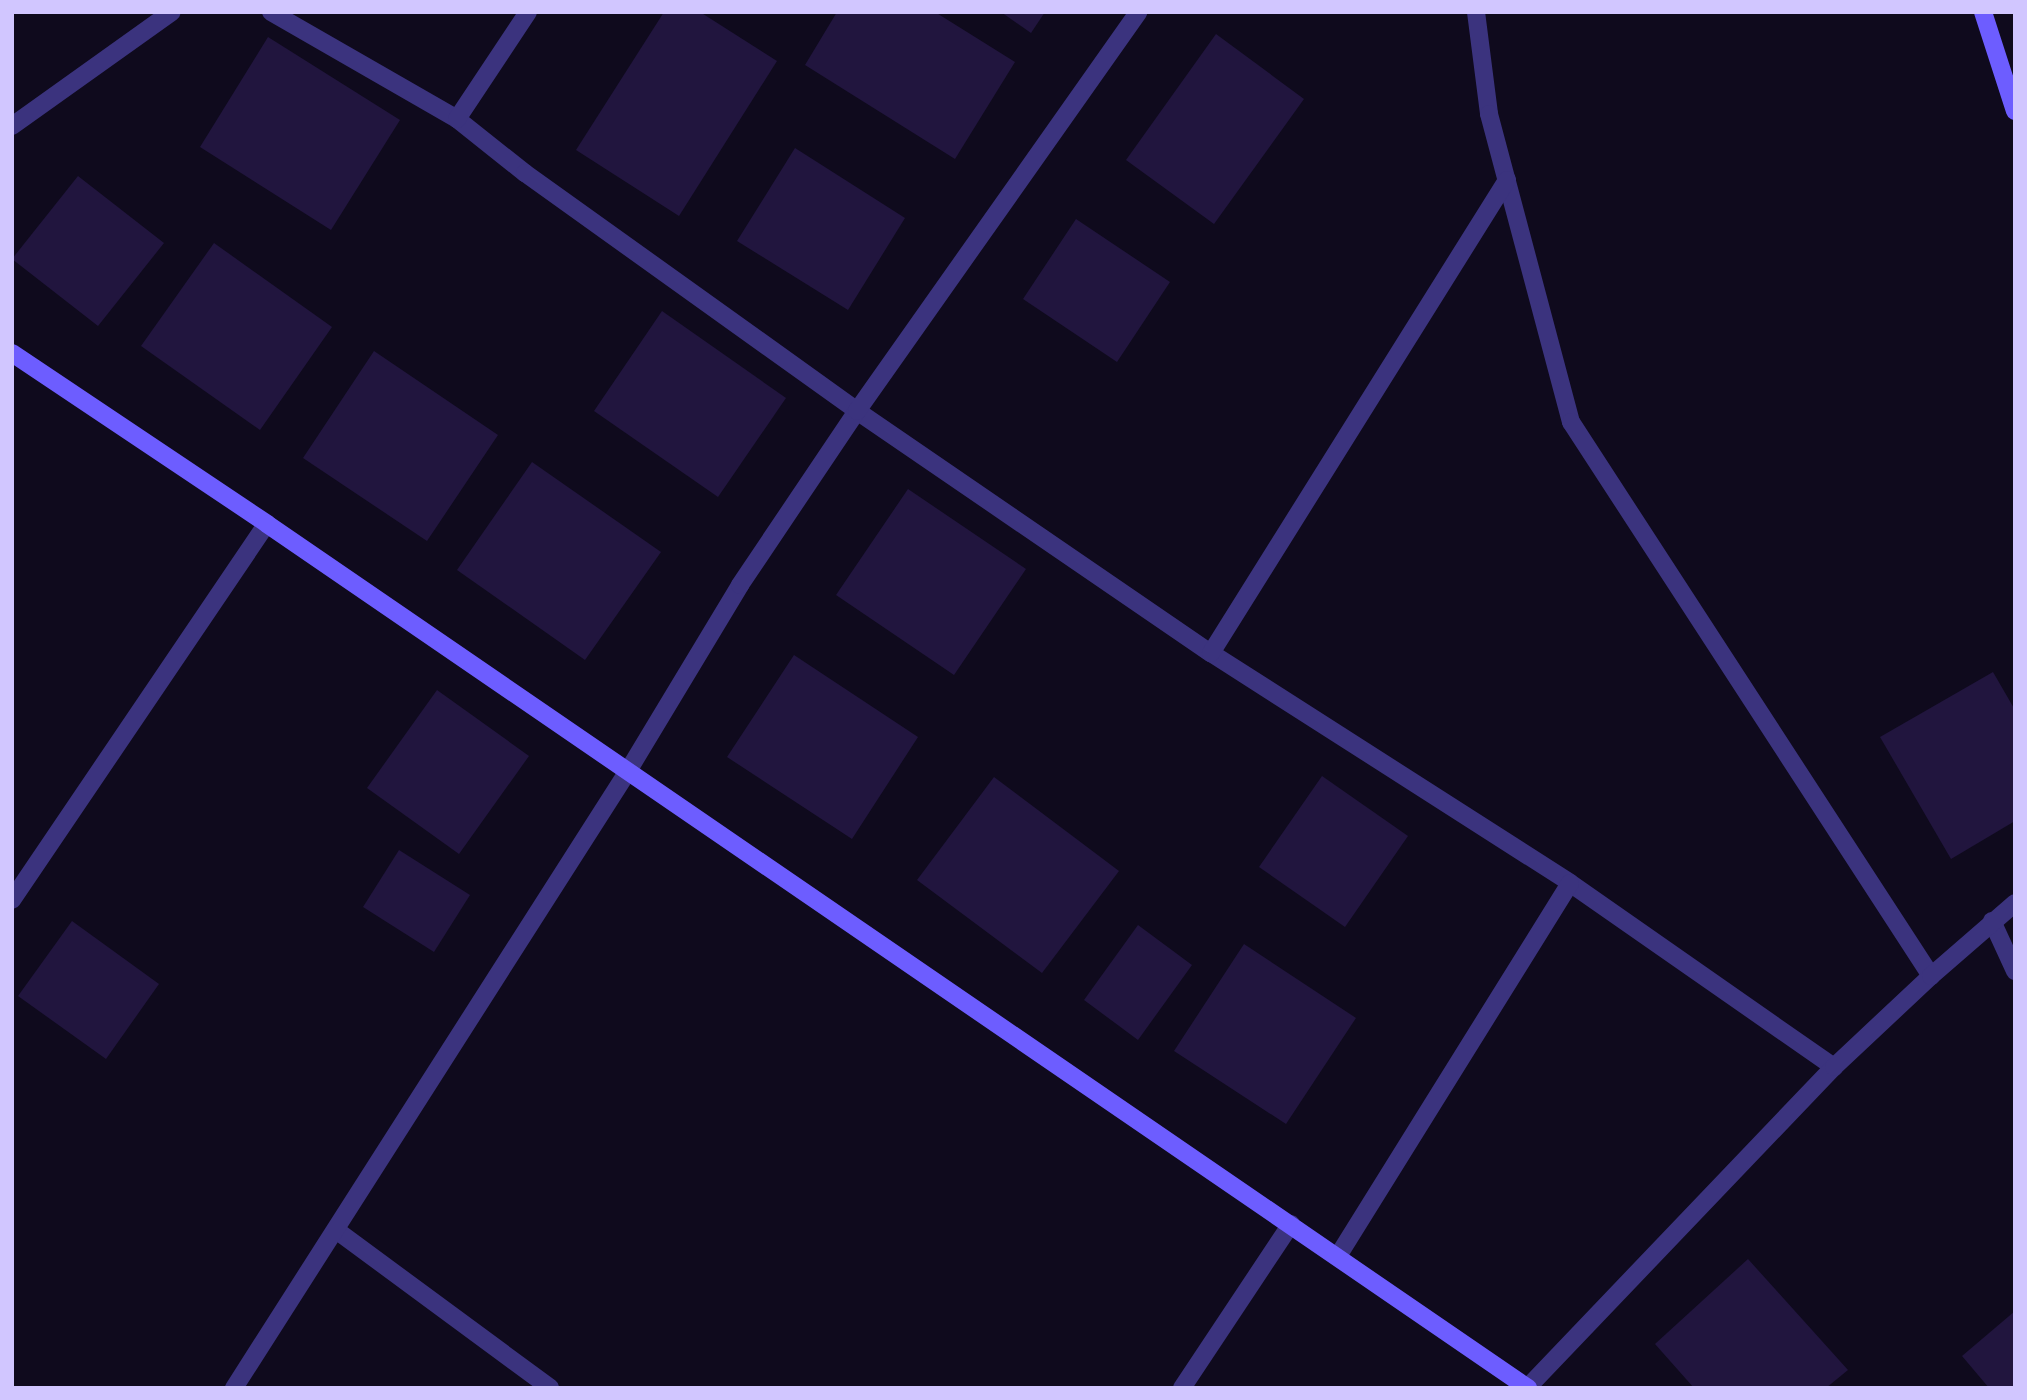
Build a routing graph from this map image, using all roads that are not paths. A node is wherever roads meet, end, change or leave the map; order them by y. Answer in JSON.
{"nodes":[{"id":1,"x":172,"y":12,"type":"edge"},
{"id":2,"x":271,"y":12,"type":"edge"},
{"id":3,"x":528,"y":12,"type":"edge"},
{"id":4,"x":1138,"y":12,"type":"edge"},
{"id":5,"x":1476,"y":12,"type":"edge"},
{"id":6,"x":1983,"y":12,"type":"edge"},
{"id":7,"x":2015,"y":111,"type":"edge"},
{"id":8,"x":457,"y":119,"type":"junction"},
{"id":9,"x":12,"y":126,"type":"edge"},
{"id":10,"x":1507,"y":180,"type":"junction"},
{"id":11,"x":12,"y":353,"type":"edge"},
{"id":12,"x":857,"y":411,"type":"junction"},
{"id":13,"x":267,"y":524,"type":"junction"},
{"id":14,"x":1211,"y":653,"type":"junction"},
{"id":15,"x":628,"y":771,"type":"junction"},
{"id":16,"x":1570,"y":883,"type":"junction"},
{"id":17,"x":12,"y":900,"type":"edge"},
{"id":18,"x":2015,"y":903,"type":"edge"},
{"id":19,"x":1992,"y":921,"type":"junction"},
{"id":20,"x":2015,"y":971,"type":"edge"},
{"id":21,"x":1931,"y":976,"type":"junction"},
{"id":22,"x":1833,"y":1067,"type":"junction"},
{"id":23,"x":1291,"y":1224,"type":"junction"},
{"id":24,"x":336,"y":1230,"type":"junction"},
{"id":25,"x":1338,"y":1256,"type":"junction"},
{"id":26,"x":1528,"y":1387,"type":"edge"},
{"id":27,"x":234,"y":1388,"type":"edge"},
{"id":28,"x":550,"y":1388,"type":"edge"},
{"id":29,"x":1182,"y":1388,"type":"edge"}],
"edges":[{"from":1,"to":9,"type":"street"},
{"from":2,"to":8,"type":"street"},
{"from":3,"to":8,"type":"street"},
{"from":4,"to":12,"type":"street"},
{"from":5,"to":10,"type":"street"},
{"from":6,"to":7,"type":"street"},
{"from":8,"to":12,"type":"street"},
{"from":10,"to":14,"type":"street"},
{"from":10,"to":21,"type":"street"},
{"from":11,"to":13,"type":"street"},
{"from":12,"to":14,"type":"street"},
{"from":12,"to":15,"type":"street"},
{"from":13,"to":15,"type":"street"},
{"from":13,"to":17,"type":"street"},
{"from":14,"to":16,"type":"street"},
{"from":15,"to":23,"type":"street"},
{"from":15,"to":24,"type":"street"},
{"from":16,"to":22,"type":"street"},
{"from":16,"to":25,"type":"street"},
{"from":18,"to":19,"type":"street"},
{"from":19,"to":20,"type":"street"},
{"from":19,"to":21,"type":"street"},
{"from":21,"to":22,"type":"street"},
{"from":22,"to":26,"type":"street"},
{"from":23,"to":25,"type":"street"},
{"from":23,"to":29,"type":"street"},
{"from":24,"to":27,"type":"street"},
{"from":24,"to":28,"type":"street"},
{"from":25,"to":26,"type":"street"}]}
